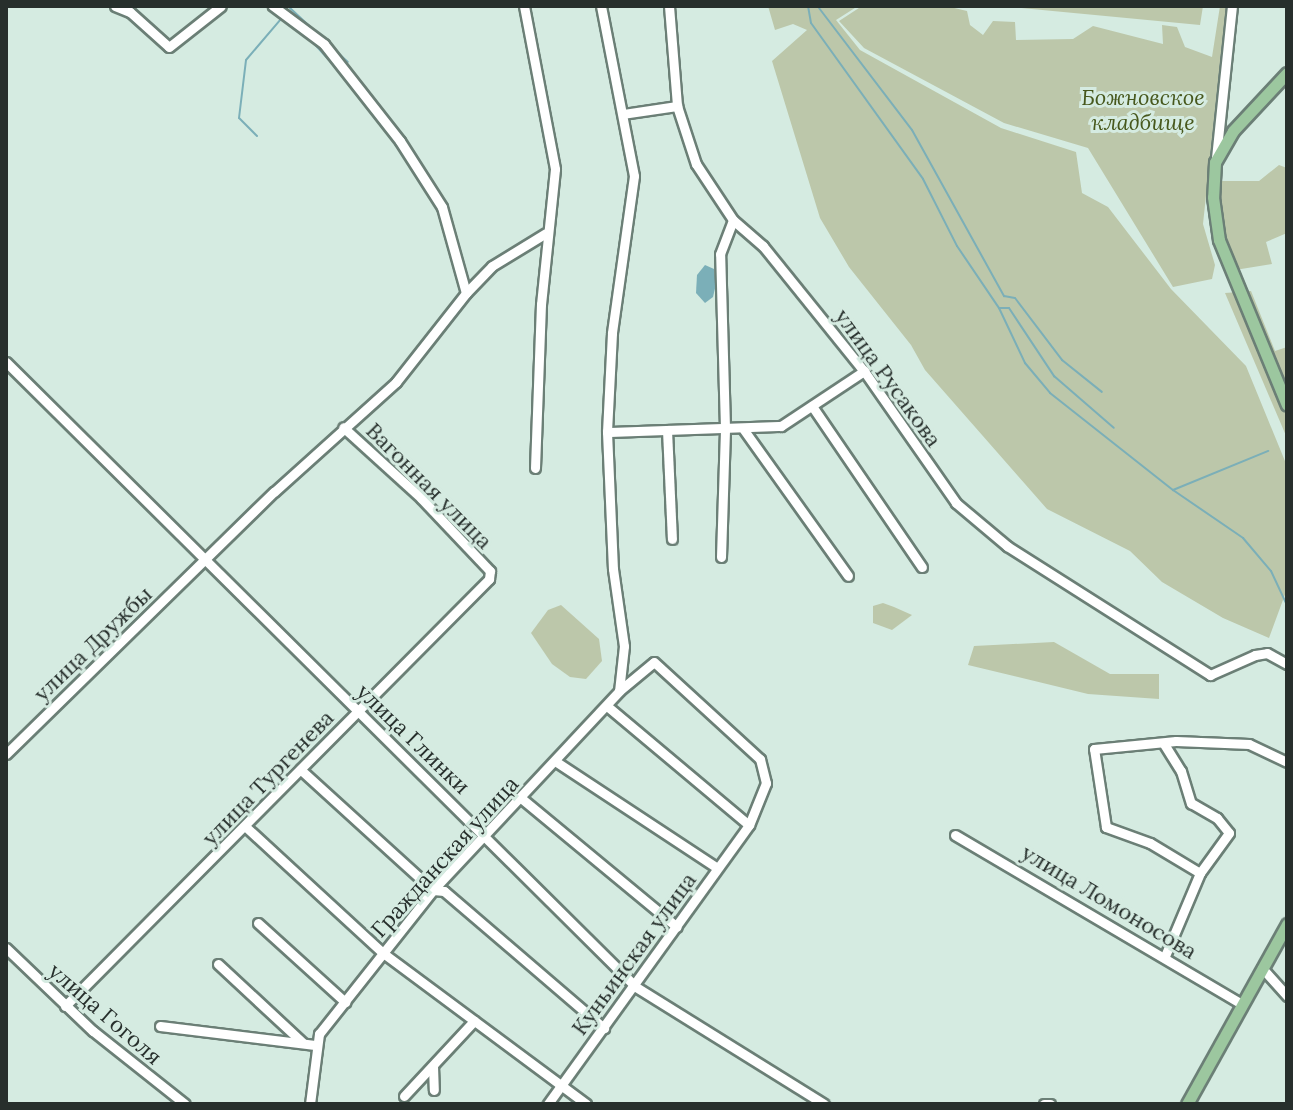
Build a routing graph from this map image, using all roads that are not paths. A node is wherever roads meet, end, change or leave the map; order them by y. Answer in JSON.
{"nodes":[{"id":1,"x":115,"y":6,"type":"edge"},
{"id":2,"x":221,"y":6,"type":"edge"},
{"id":3,"x":273,"y":6,"type":"edge"},
{"id":4,"x":524,"y":6,"type":"edge"},
{"id":5,"x":601,"y":6,"type":"edge"},
{"id":6,"x":669,"y":6,"type":"edge"},
{"id":7,"x":1232,"y":6,"type":"edge"},
{"id":8,"x":1285,"y":78,"type":"edge"},
{"id":9,"x":677,"y":106,"type":"junction"},
{"id":10,"x":623,"y":114,"type":"junction"},
{"id":11,"x":1220,"y":115,"type":"junction"},
{"id":12,"x":1243,"y":119,"type":"junction"},
{"id":13,"x":1215,"y":162,"type":"junction"},
{"id":14,"x":733,"y":220,"type":"junction"},
{"id":15,"x":546,"y":233,"type":"junction"},
{"id":16,"x":466,"y":293,"type":"junction"},
{"id":17,"x":6,"y":362,"type":"edge"},
{"id":18,"x":864,"y":371,"type":"junction"},
{"id":19,"x":1287,"y":405,"type":"edge"},
{"id":20,"x":812,"y":406,"type":"junction"},
{"id":21,"x":343,"y":427,"type":"junction"},
{"id":22,"x":725,"y":428,"type":"junction"},
{"id":23,"x":667,"y":430,"type":"junction"},
{"id":24,"x":744,"y":430,"type":"junction"},
{"id":25,"x":607,"y":432,"type":"junction"},
{"id":26,"x":535,"y":468,"type":"dead end"},
{"id":27,"x":672,"y":539,"type":"dead end"},
{"id":28,"x":721,"y":557,"type":"dead end"},
{"id":29,"x":206,"y":560,"type":"junction"},
{"id":30,"x":922,"y":567,"type":"dead end"},
{"id":31,"x":490,"y":571,"type":"joint"},
{"id":32,"x":848,"y":576,"type":"dead end"},
{"id":33,"x":1287,"y":664,"type":"edge"},
{"id":34,"x":619,"y":691,"type":"junction"},
{"id":35,"x":607,"y":706,"type":"junction"},
{"id":36,"x":358,"y":710,"type":"junction"},
{"id":37,"x":1164,"y":744,"type":"junction"},
{"id":38,"x":6,"y":754,"type":"edge"},
{"id":39,"x":555,"y":761,"type":"junction"},
{"id":40,"x":1287,"y":762,"type":"edge"},
{"id":41,"x":765,"y":769,"type":"joint"},
{"id":42,"x":301,"y":770,"type":"junction"},
{"id":43,"x":521,"y":798,"type":"junction"},
{"id":44,"x":749,"y":825,"type":"junction"},
{"id":45,"x":247,"y":828,"type":"junction"},
{"id":46,"x":486,"y":835,"type":"junction"},
{"id":47,"x":955,"y":835,"type":"dead end"},
{"id":48,"x":717,"y":868,"type":"junction"},
{"id":49,"x":1200,"y":873,"type":"junction"},
{"id":50,"x":433,"y":890,"type":"junction"},
{"id":51,"x":258,"y":923,"type":"dead end"},
{"id":52,"x":1287,"y":924,"type":"edge"},
{"id":53,"x":677,"y":927,"type":"junction"},
{"id":54,"x":6,"y":948,"type":"edge"},
{"id":55,"x":383,"y":953,"type":"junction"},
{"id":56,"x":1165,"y":956,"type":"junction"},
{"id":57,"x":218,"y":964,"type":"dead end"},
{"id":58,"x":1262,"y":968,"type":"junction"},
{"id":59,"x":636,"y":987,"type":"junction"},
{"id":60,"x":1287,"y":996,"type":"edge"},
{"id":61,"x":345,"y":1002,"type":"junction"},
{"id":62,"x":1242,"y":1004,"type":"junction"},
{"id":63,"x":65,"y":1006,"type":"junction"},
{"id":64,"x":474,"y":1021,"type":"junction"},
{"id":65,"x":160,"y":1026,"type":"dead end"},
{"id":66,"x":604,"y":1028,"type":"junction"},
{"id":67,"x":302,"y":1042,"type":"junction"},
{"id":68,"x":315,"y":1045,"type":"junction"},
{"id":69,"x":433,"y":1066,"type":"junction"},
{"id":70,"x":561,"y":1086,"type":"junction"},
{"id":71,"x":434,"y":1090,"type":"dead end"},
{"id":72,"x":404,"y":1096,"type":"dead end"},
{"id":73,"x":185,"y":1104,"type":"edge"},
{"id":74,"x":310,"y":1104,"type":"edge"},
{"id":75,"x":548,"y":1104,"type":"edge"},
{"id":76,"x":586,"y":1104,"type":"edge"},
{"id":77,"x":824,"y":1104,"type":"edge"},
{"id":78,"x":1044,"y":1104,"type":"edge"},
{"id":79,"x":1050,"y":1104,"type":"edge"},
{"id":80,"x":1187,"y":1104,"type":"edge"}],
"edges":[{"from":1,"to":2,"type":"street"},
{"from":3,"to":16,"type":"street"},
{"from":4,"to":15,"type":"street"},
{"from":5,"to":10,"type":"street"},
{"from":6,"to":9,"type":"street","name":"улица Русакова"},
{"from":7,"to":11,"type":"street"},
{"from":8,"to":12,"type":"main road"},
{"from":9,"to":10,"type":"street"},
{"from":9,"to":14,"type":"street","name":"улица Русакова"},
{"from":10,"to":25,"type":"street"},
{"from":11,"to":12,"type":"street"},
{"from":11,"to":13,"type":"street"},
{"from":12,"to":13,"type":"main road"},
{"from":13,"to":19,"type":"main road"},
{"from":14,"to":18,"type":"street","name":"улица Русакова"},
{"from":14,"to":22,"type":"street"},
{"from":15,"to":16,"type":"street","name":"улица Дружбы"},
{"from":15,"to":26,"type":"street"},
{"from":16,"to":21,"type":"street","name":"улица Дружбы"},
{"from":17,"to":29,"type":"street","name":"улица Глинки"},
{"from":18,"to":20,"type":"street"},
{"from":18,"to":33,"type":"street","name":"улица Русакова"},
{"from":20,"to":24,"type":"street"},
{"from":20,"to":30,"type":"street"},
{"from":21,"to":29,"type":"street","name":"улица Дружбы"},
{"from":21,"to":31,"type":"street","name":"Вагонная улица"},
{"from":22,"to":23,"type":"street"},
{"from":22,"to":24,"type":"street"},
{"from":22,"to":28,"type":"street"},
{"from":23,"to":25,"type":"street"},
{"from":23,"to":27,"type":"street"},
{"from":24,"to":32,"type":"street"},
{"from":25,"to":34,"type":"street"},
{"from":29,"to":36,"type":"street","name":"улица Глинки"},
{"from":29,"to":38,"type":"street","name":"улица Дружбы"},
{"from":31,"to":36,"type":"street","name":"улица Тургенева"},
{"from":34,"to":35,"type":"street","name":"Гражданская улица"},
{"from":34,"to":41,"type":"street","name":"Гражданская улица"},
{"from":35,"to":39,"type":"street","name":"Гражданская улица"},
{"from":35,"to":44,"type":"street"},
{"from":36,"to":42,"type":"street","name":"улица Тургенева"},
{"from":36,"to":46,"type":"street","name":"улица Глинки"},
{"from":37,"to":40,"type":"street"},
{"from":37,"to":49,"type":"street"},
{"from":37,"to":49,"type":"street"},
{"from":39,"to":43,"type":"street","name":"Гражданская улица"},
{"from":39,"to":48,"type":"street"},
{"from":41,"to":44,"type":"street","name":"Куньинская улица"},
{"from":42,"to":45,"type":"street","name":"улица Тургенева"},
{"from":42,"to":50,"type":"street"},
{"from":43,"to":46,"type":"street","name":"Гражданская улица"},
{"from":43,"to":53,"type":"street"},
{"from":44,"to":48,"type":"street","name":"Куньинская улица"},
{"from":45,"to":55,"type":"street"},
{"from":45,"to":63,"type":"street","name":"улица Тургенева"},
{"from":46,"to":50,"type":"street","name":"Гражданская улица"},
{"from":46,"to":59,"type":"street","name":"улица Глинки"},
{"from":47,"to":56,"type":"street","name":"улица Ломоносова"},
{"from":48,"to":53,"type":"street","name":"Куньинская улица"},
{"from":49,"to":56,"type":"street"},
{"from":50,"to":55,"type":"street","name":"Гражданская улица"},
{"from":50,"to":66,"type":"street"},
{"from":51,"to":61,"type":"street"},
{"from":52,"to":58,"type":"main road"},
{"from":53,"to":59,"type":"street","name":"Куньинская улица"},
{"from":54,"to":63,"type":"street","name":"улица Гоголя"},
{"from":55,"to":61,"type":"street","name":"Гражданская улица"},
{"from":55,"to":64,"type":"street"},
{"from":56,"to":62,"type":"street","name":"улица Ломоносова"},
{"from":57,"to":67,"type":"street"},
{"from":58,"to":60,"type":"street"},
{"from":58,"to":62,"type":"main road"},
{"from":59,"to":66,"type":"street","name":"Куньинская улица"},
{"from":59,"to":77,"type":"street","name":"улица Глинки"},
{"from":61,"to":68,"type":"street","name":"Гражданская улица"},
{"from":62,"to":80,"type":"main road"},
{"from":63,"to":73,"type":"street","name":"улица Гоголя"},
{"from":64,"to":69,"type":"street"},
{"from":64,"to":70,"type":"street"},
{"from":65,"to":67,"type":"street"},
{"from":66,"to":70,"type":"street","name":"Куньинская улица"},
{"from":67,"to":68,"type":"street"},
{"from":68,"to":74,"type":"street"},
{"from":69,"to":71,"type":"street"},
{"from":69,"to":72,"type":"street"},
{"from":70,"to":75,"type":"street","name":"Куньинская улица"},
{"from":70,"to":76,"type":"street"},
{"from":78,"to":79,"type":"street"}]}
